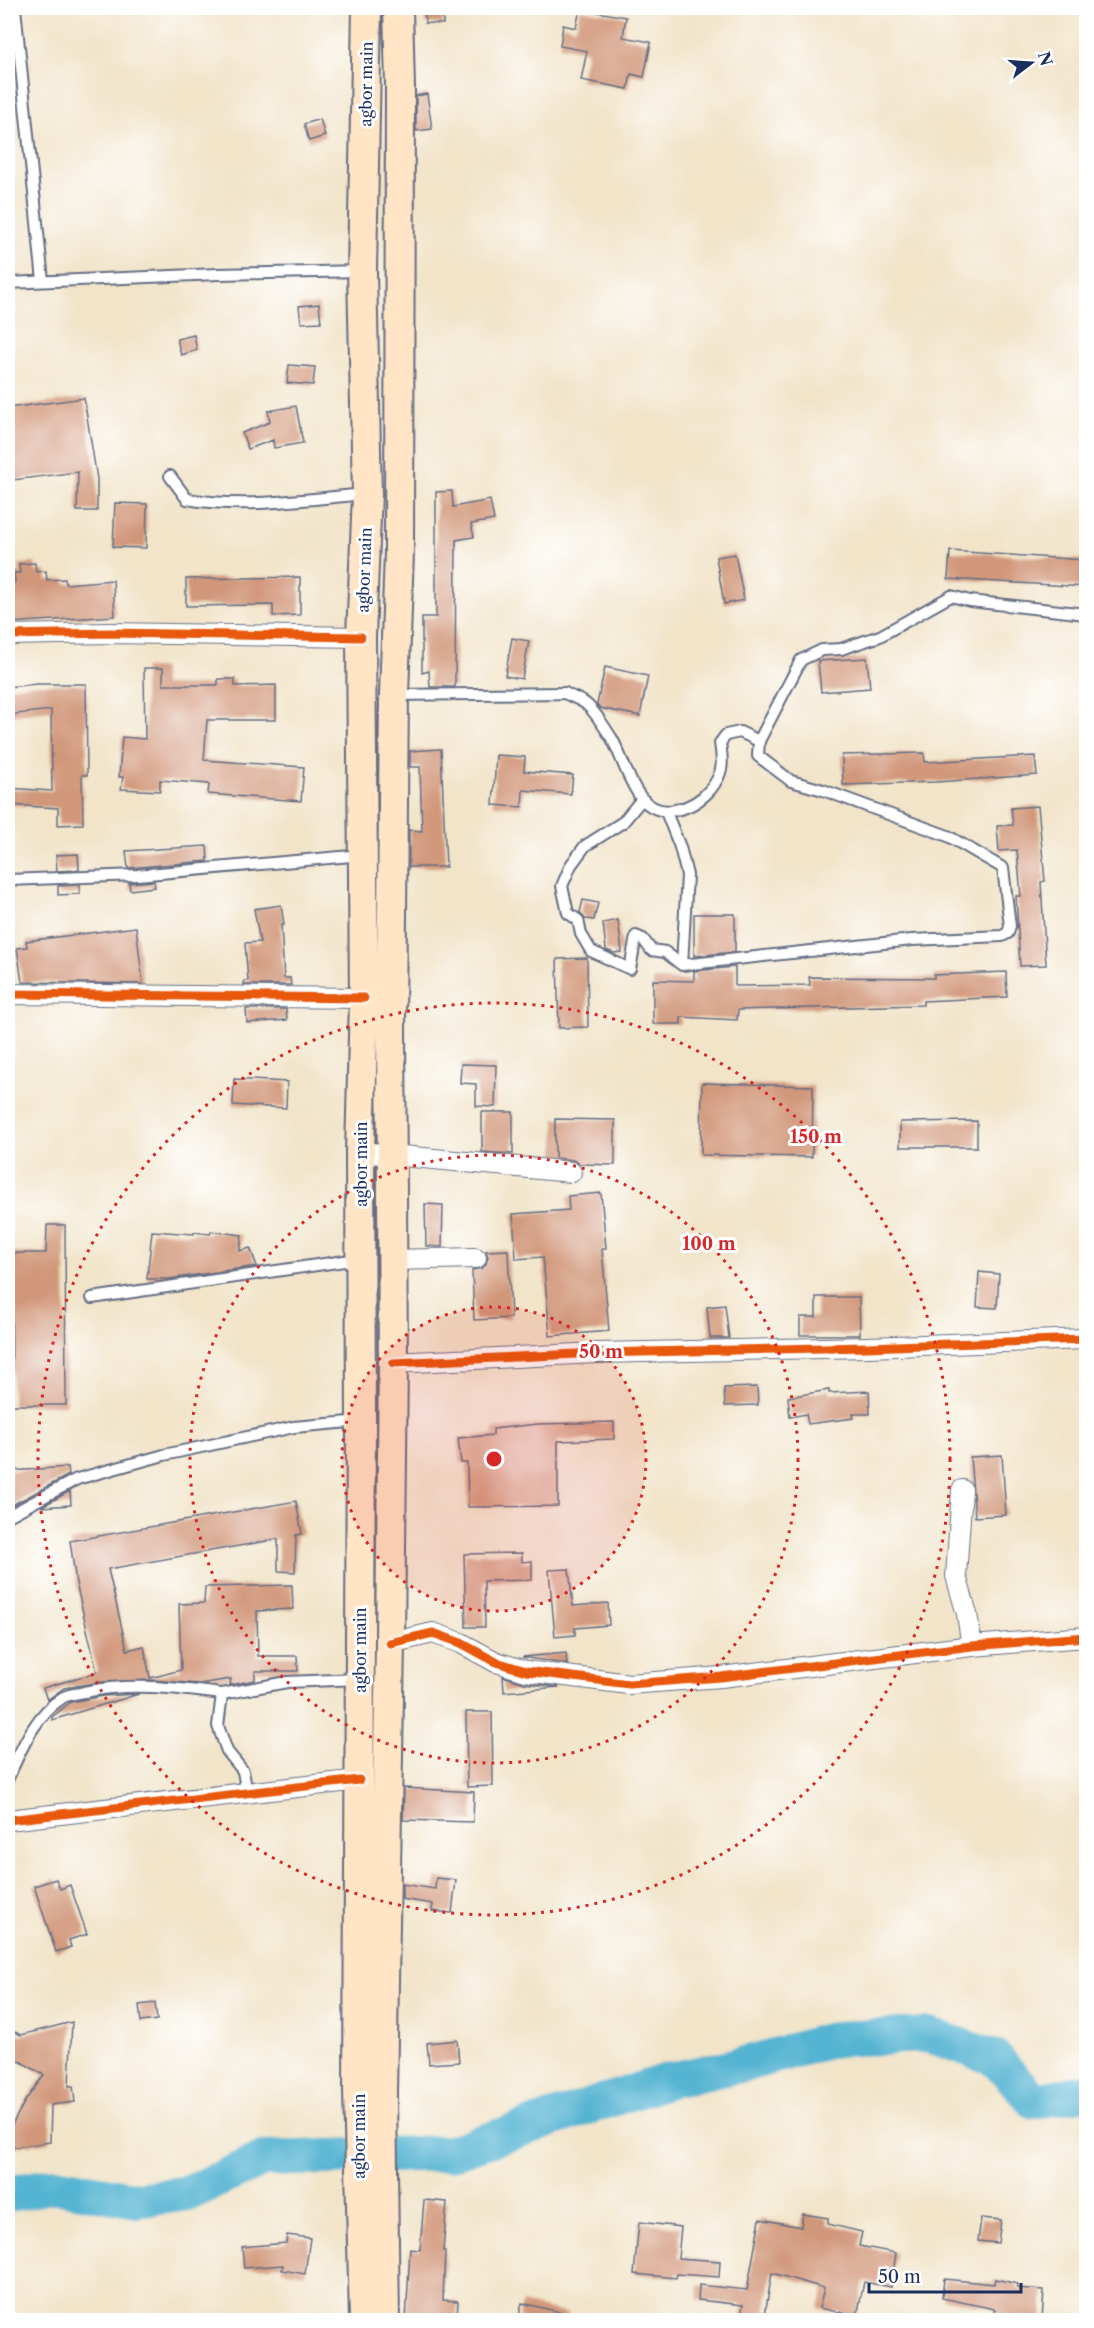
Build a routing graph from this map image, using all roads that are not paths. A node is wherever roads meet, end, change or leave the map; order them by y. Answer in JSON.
{"nodes":[{"id":1,"x":15,"y":8,"type":"edge"},
{"id":2,"x":367,"y":8,"type":"edge"},
{"id":3,"x":398,"y":8,"type":"edge"},
{"id":4,"x":362,"y":271,"type":"junction"},
{"id":5,"x":43,"y":281,"type":"junction"},
{"id":6,"x":8,"y":283,"type":"edge"},
{"id":7,"x":170,"y":476,"type":"dead end"},
{"id":8,"x":367,"y":494,"type":"junction"},
{"id":9,"x":1086,"y":614,"type":"edge"},
{"id":10,"x":8,"y":635,"type":"edge"},
{"id":11,"x":361,"y":637,"type":"junction"},
{"id":12,"x":394,"y":695,"type":"junction"},
{"id":13,"x":759,"y":741,"type":"junction"},
{"id":14,"x":642,"y":799,"type":"junction"},
{"id":15,"x":666,"y":812,"type":"junction"},
{"id":16,"x":363,"y":855,"type":"junction"},
{"id":17,"x":8,"y":880,"type":"edge"},
{"id":18,"x":682,"y":965,"type":"junction"},
{"id":19,"x":8,"y":994,"type":"edge"},
{"id":20,"x":364,"y":998,"type":"junction"},
{"id":21,"x":360,"y":1152,"type":"junction"},
{"id":22,"x":391,"y":1155,"type":"junction"},
{"id":23,"x":571,"y":1172,"type":"dead end"},
{"id":24,"x":361,"y":1258,"type":"junction"},
{"id":25,"x":476,"y":1258,"type":"dead end"},
{"id":26,"x":392,"y":1260,"type":"junction"},
{"id":27,"x":92,"y":1298,"type":"dead end"},
{"id":28,"x":1086,"y":1339,"type":"edge"},
{"id":29,"x":393,"y":1363,"type":"junction"},
{"id":30,"x":361,"y":1420,"type":"junction"},
{"id":31,"x":962,"y":1490,"type":"dead end"},
{"id":32,"x":8,"y":1516,"type":"edge"},
{"id":33,"x":1086,"y":1637,"type":"edge"},
{"id":34,"x":390,"y":1643,"type":"junction"},
{"id":35,"x":972,"y":1646,"type":"junction"},
{"id":36,"x":359,"y":1679,"type":"junction"},
{"id":37,"x":222,"y":1694,"type":"junction"},
{"id":38,"x":8,"y":1778,"type":"edge"},
{"id":39,"x":359,"y":1780,"type":"junction"},
{"id":40,"x":247,"y":1793,"type":"junction"},
{"id":41,"x":8,"y":1820,"type":"edge"},
{"id":42,"x":370,"y":2092,"type":"junction"},
{"id":43,"x":371,"y":2177,"type":"junction"},
{"id":44,"x":364,"y":2320,"type":"edge"},
{"id":45,"x":384,"y":2320,"type":"edge"}],
"edges":[{"from":1,"to":5,"type":"lane"},
{"from":2,"to":4,"type":"main road","name":"agbor main"},
{"from":3,"to":12,"type":"main road","name":"agbor main"},
{"from":4,"to":5,"type":"lane"},
{"from":4,"to":8,"type":"main road","name":"agbor main"},
{"from":5,"to":6,"type":"lane"},
{"from":7,"to":8,"type":"lane"},
{"from":8,"to":11,"type":"main road","name":"agbor main"},
{"from":9,"to":13,"type":"lane"},
{"from":10,"to":11,"type":"street"},
{"from":11,"to":16,"type":"main road","name":"agbor main"},
{"from":12,"to":14,"type":"lane"},
{"from":12,"to":22,"type":"main road","name":"agbor main"},
{"from":13,"to":15,"type":"lane"},
{"from":13,"to":18,"type":"lane"},
{"from":14,"to":15,"type":"lane"},
{"from":14,"to":18,"type":"lane"},
{"from":15,"to":18,"type":"lane"},
{"from":16,"to":17,"type":"lane"},
{"from":16,"to":20,"type":"main road","name":"agbor main"},
{"from":19,"to":20,"type":"street"},
{"from":20,"to":21,"type":"main road","name":"agbor main"},
{"from":21,"to":22,"type":"street"},
{"from":21,"to":24,"type":"main road","name":"agbor main"},
{"from":22,"to":23,"type":"street"},
{"from":22,"to":26,"type":"main road","name":"agbor main"},
{"from":24,"to":27,"type":"lane"},
{"from":24,"to":30,"type":"main road","name":"agbor main"},
{"from":25,"to":26,"type":"street"},
{"from":26,"to":29,"type":"main road","name":"agbor main"},
{"from":28,"to":29,"type":"street"},
{"from":29,"to":34,"type":"main road","name":"agbor main"},
{"from":30,"to":32,"type":"lane"},
{"from":30,"to":36,"type":"main road","name":"agbor main"},
{"from":31,"to":35,"type":"street"},
{"from":33,"to":35,"type":"street"},
{"from":34,"to":35,"type":"street"},
{"from":34,"to":42,"type":"main road","name":"agbor main"},
{"from":36,"to":37,"type":"lane"},
{"from":36,"to":39,"type":"main road","name":"agbor main"},
{"from":37,"to":38,"type":"lane"},
{"from":37,"to":40,"type":"lane"},
{"from":39,"to":40,"type":"street"},
{"from":39,"to":42,"type":"main road","name":"agbor main"},
{"from":40,"to":41,"type":"street"},
{"from":42,"to":43,"type":"main road","name":"agbor main"},
{"from":43,"to":44,"type":"main road","name":"agbor main"},
{"from":43,"to":45,"type":"main road","name":"agbor main"}]}
